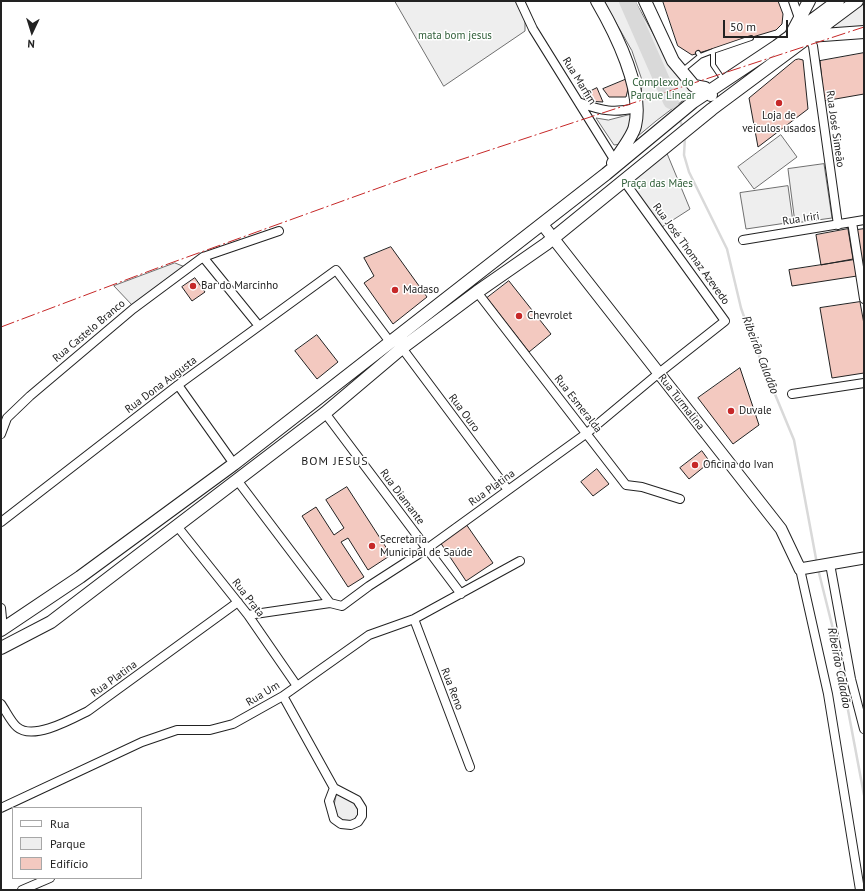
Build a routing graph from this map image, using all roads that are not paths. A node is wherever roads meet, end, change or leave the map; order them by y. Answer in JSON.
{"nodes":[{"id":1,"x":520,"y":1,"type":"edge"},
{"id":2,"x":597,"y":1,"type":"edge"},
{"id":3,"x":645,"y":1,"type":"edge"},
{"id":4,"x":793,"y":1,"type":"edge"},
{"id":5,"x":810,"y":1,"type":"edge"},
{"id":6,"x":838,"y":1,"type":"edge"},
{"id":7,"x":857,"y":1,"type":"edge"},
{"id":8,"x":804,"y":28,"type":"junction"},
{"id":9,"x":864,"y":32,"type":"edge"},
{"id":10,"x":751,"y":38,"type":"dead end"},
{"id":11,"x":713,"y":51,"type":"junction"},
{"id":12,"x":680,"y":72,"type":"junction"},
{"id":13,"x":724,"y":81,"type":"junction"},
{"id":14,"x":706,"y":90,"type":"junction"},
{"id":15,"x":581,"y":103,"type":"junction"},
{"id":16,"x":636,"y":108,"type":"junction"},
{"id":17,"x":712,"y":108,"type":"junction"},
{"id":18,"x":627,"y":156,"type":"junction"},
{"id":19,"x":615,"y":161,"type":"junction"},
{"id":20,"x":606,"y":174,"type":"junction"},
{"id":21,"x":624,"y":181,"type":"junction"},
{"id":22,"x":864,"y":220,"type":"edge"},
{"id":23,"x":852,"y":222,"type":"junction"},
{"id":24,"x":542,"y":224,"type":"junction"},
{"id":25,"x":838,"y":225,"type":"junction"},
{"id":26,"x":279,"y":231,"type":"dead end"},
{"id":27,"x":553,"y":238,"type":"junction"},
{"id":28,"x":742,"y":240,"type":"dead end"},
{"id":29,"x":203,"y":257,"type":"junction"},
{"id":30,"x":477,"y":292,"type":"junction"},
{"id":31,"x":864,"y":299,"type":"edge"},
{"id":32,"x":725,"y":321,"type":"joint"},
{"id":33,"x":259,"y":326,"type":"junction"},
{"id":34,"x":390,"y":342,"type":"junction"},
{"id":35,"x":402,"y":348,"type":"junction"},
{"id":36,"x":659,"y":373,"type":"junction"},
{"id":37,"x":864,"y":383,"type":"edge"},
{"id":38,"x":178,"y":385,"type":"junction"},
{"id":39,"x":792,"y":394,"type":"dead end"},
{"id":40,"x":326,"y":413,"type":"junction"},
{"id":41,"x":587,"y":433,"type":"junction"},
{"id":42,"x":1,"y":434,"type":"edge"},
{"id":43,"x":234,"y":464,"type":"junction"},
{"id":44,"x":237,"y":480,"type":"junction"},
{"id":45,"x":508,"y":490,"type":"junction"},
{"id":46,"x":680,"y":499,"type":"dead end"},
{"id":47,"x":1,"y":522,"type":"edge"},
{"id":48,"x":177,"y":526,"type":"junction"},
{"id":49,"x":428,"y":548,"type":"junction"},
{"id":50,"x":864,"y":558,"type":"edge"},
{"id":51,"x":520,"y":561,"type":"dead end"},
{"id":52,"x":828,"y":565,"type":"junction"},
{"id":53,"x":801,"y":569,"type":"junction"},
{"id":54,"x":461,"y":594,"type":"junction"},
{"id":55,"x":238,"y":602,"type":"junction"},
{"id":56,"x":330,"y":603,"type":"junction"},
{"id":57,"x":1,"y":608,"type":"edge"},
{"id":58,"x":248,"y":615,"type":"junction"},
{"id":59,"x":414,"y":619,"type":"junction"},
{"id":60,"x":2,"y":630,"type":"edge"},
{"id":61,"x":1,"y":648,"type":"edge"},
{"id":62,"x":297,"y":686,"type":"junction"},
{"id":63,"x":283,"y":696,"type":"junction"},
{"id":64,"x":1,"y":704,"type":"edge"},
{"id":65,"x":864,"y":729,"type":"edge"},
{"id":66,"x":470,"y":767,"type":"dead end"},
{"id":67,"x":334,"y":788,"type":"junction"},
{"id":68,"x":1,"y":808,"type":"edge"},
{"id":69,"x":48,"y":879,"type":"edge"},
{"id":70,"x":22,"y":890,"type":"edge"},
{"id":71,"x":860,"y":890,"type":"edge"}],
"edges":[{"from":1,"to":15,"type":"street","name":"Rua Marfim"},
{"from":2,"to":16,"type":"main road"},
{"from":3,"to":12,"type":"main road"},
{"from":4,"to":8,"type":"street","name":"Rua José Simeão"},
{"from":5,"to":8,"type":"main road"},
{"from":6,"to":8,"type":"main road"},
{"from":7,"to":8,"type":"main road"},
{"from":8,"to":9,"type":"main road"},
{"from":8,"to":13,"type":"main road"},
{"from":8,"to":17,"type":"main road"},
{"from":8,"to":25,"type":"street","name":"Rua José Simeão"},
{"from":10,"to":11,"type":"lane"},
{"from":11,"to":12,"type":"lane"},
{"from":11,"to":13,"type":"lane"},
{"from":12,"to":14,"type":"main road"},
{"from":13,"to":14,"type":"main road"},
{"from":14,"to":17,"type":"main road"},
{"from":14,"to":18,"type":"main road"},
{"from":15,"to":16,"type":"street"},
{"from":15,"to":19,"type":"street","name":"Rua Marfim"},
{"from":16,"to":19,"type":"main road"},
{"from":17,"to":21,"type":"main road"},
{"from":18,"to":19,"type":"street"},
{"from":18,"to":20,"type":"main road"},
{"from":19,"to":20,"type":"main road"},
{"from":20,"to":24,"type":"main road"},
{"from":21,"to":27,"type":"main road"},
{"from":21,"to":32,"type":"street","name":"Rua José Thomaz Azevedo"},
{"from":22,"to":23,"type":"street","name":"Rua Iriri"},
{"from":23,"to":25,"type":"street","name":"Rua Iriri"},
{"from":23,"to":31,"type":"street"},
{"from":24,"to":27,"type":"main road","name":"Rua Turmalina"},
{"from":24,"to":34,"type":"main road"},
{"from":25,"to":28,"type":"street","name":"Rua Iriri"},
{"from":26,"to":29,"type":"street","name":"Rua Castelo Branco"},
{"from":27,"to":30,"type":"main road"},
{"from":27,"to":36,"type":"main road","name":"Rua Turmalina"},
{"from":29,"to":33,"type":"street"},
{"from":29,"to":42,"type":"street","name":"Rua Castelo Branco"},
{"from":30,"to":35,"type":"main road"},
{"from":30,"to":41,"type":"street","name":"Rua Esmeralda"},
{"from":32,"to":36,"type":"street","name":"Rua Platina"},
{"from":33,"to":34,"type":"street","name":"Rua Dona Augusta"},
{"from":33,"to":38,"type":"street","name":"Rua Dona Augusta"},
{"from":34,"to":43,"type":"main road"},
{"from":35,"to":40,"type":"main road"},
{"from":35,"to":45,"type":"street","name":"Rua Ouro"},
{"from":36,"to":41,"type":"street","name":"Rua Platina"},
{"from":36,"to":53,"type":"main road","name":"Rua Turmalina"},
{"from":37,"to":39,"type":"street"},
{"from":38,"to":43,"type":"street"},
{"from":38,"to":47,"type":"street","name":"Rua Dona Augusta"},
{"from":40,"to":44,"type":"main road"},
{"from":40,"to":49,"type":"street","name":"Rua Diamante"},
{"from":41,"to":45,"type":"street","name":"Rua Platina"},
{"from":41,"to":46,"type":"street","name":"Rua Esmeralda"},
{"from":43,"to":60,"type":"main road"},
{"from":44,"to":48,"type":"main road"},
{"from":44,"to":56,"type":"street"},
{"from":45,"to":49,"type":"street","name":"Rua Platina"},
{"from":48,"to":55,"type":"street","name":"Rua Prata"},
{"from":48,"to":61,"type":"main road"},
{"from":49,"to":54,"type":"street","name":"Rua Diamante"},
{"from":49,"to":56,"type":"street","name":"Rua Platina"},
{"from":50,"to":52,"type":"main road"},
{"from":51,"to":54,"type":"street","name":"Rua Um"},
{"from":52,"to":53,"type":"main road"},
{"from":52,"to":65,"type":"street"},
{"from":53,"to":71,"type":"street"},
{"from":54,"to":59,"type":"street","name":"Rua Um"},
{"from":55,"to":58,"type":"street","name":"Rua Prata"},
{"from":55,"to":64,"type":"street","name":"Rua Platina"},
{"from":56,"to":58,"type":"street","name":"Rua Platina"},
{"from":57,"to":60,"type":"street"},
{"from":58,"to":62,"type":"street","name":"Rua Prata"},
{"from":59,"to":62,"type":"street","name":"Rua Um"},
{"from":59,"to":66,"type":"street","name":"Rua Reno"},
{"from":62,"to":63,"type":"street","name":"Rua Um"},
{"from":63,"to":67,"type":"street"},
{"from":63,"to":68,"type":"street","name":"Rua Um"},
{"from":67,"to":67,"type":"street"},
{"from":69,"to":70,"type":"street"}]}
